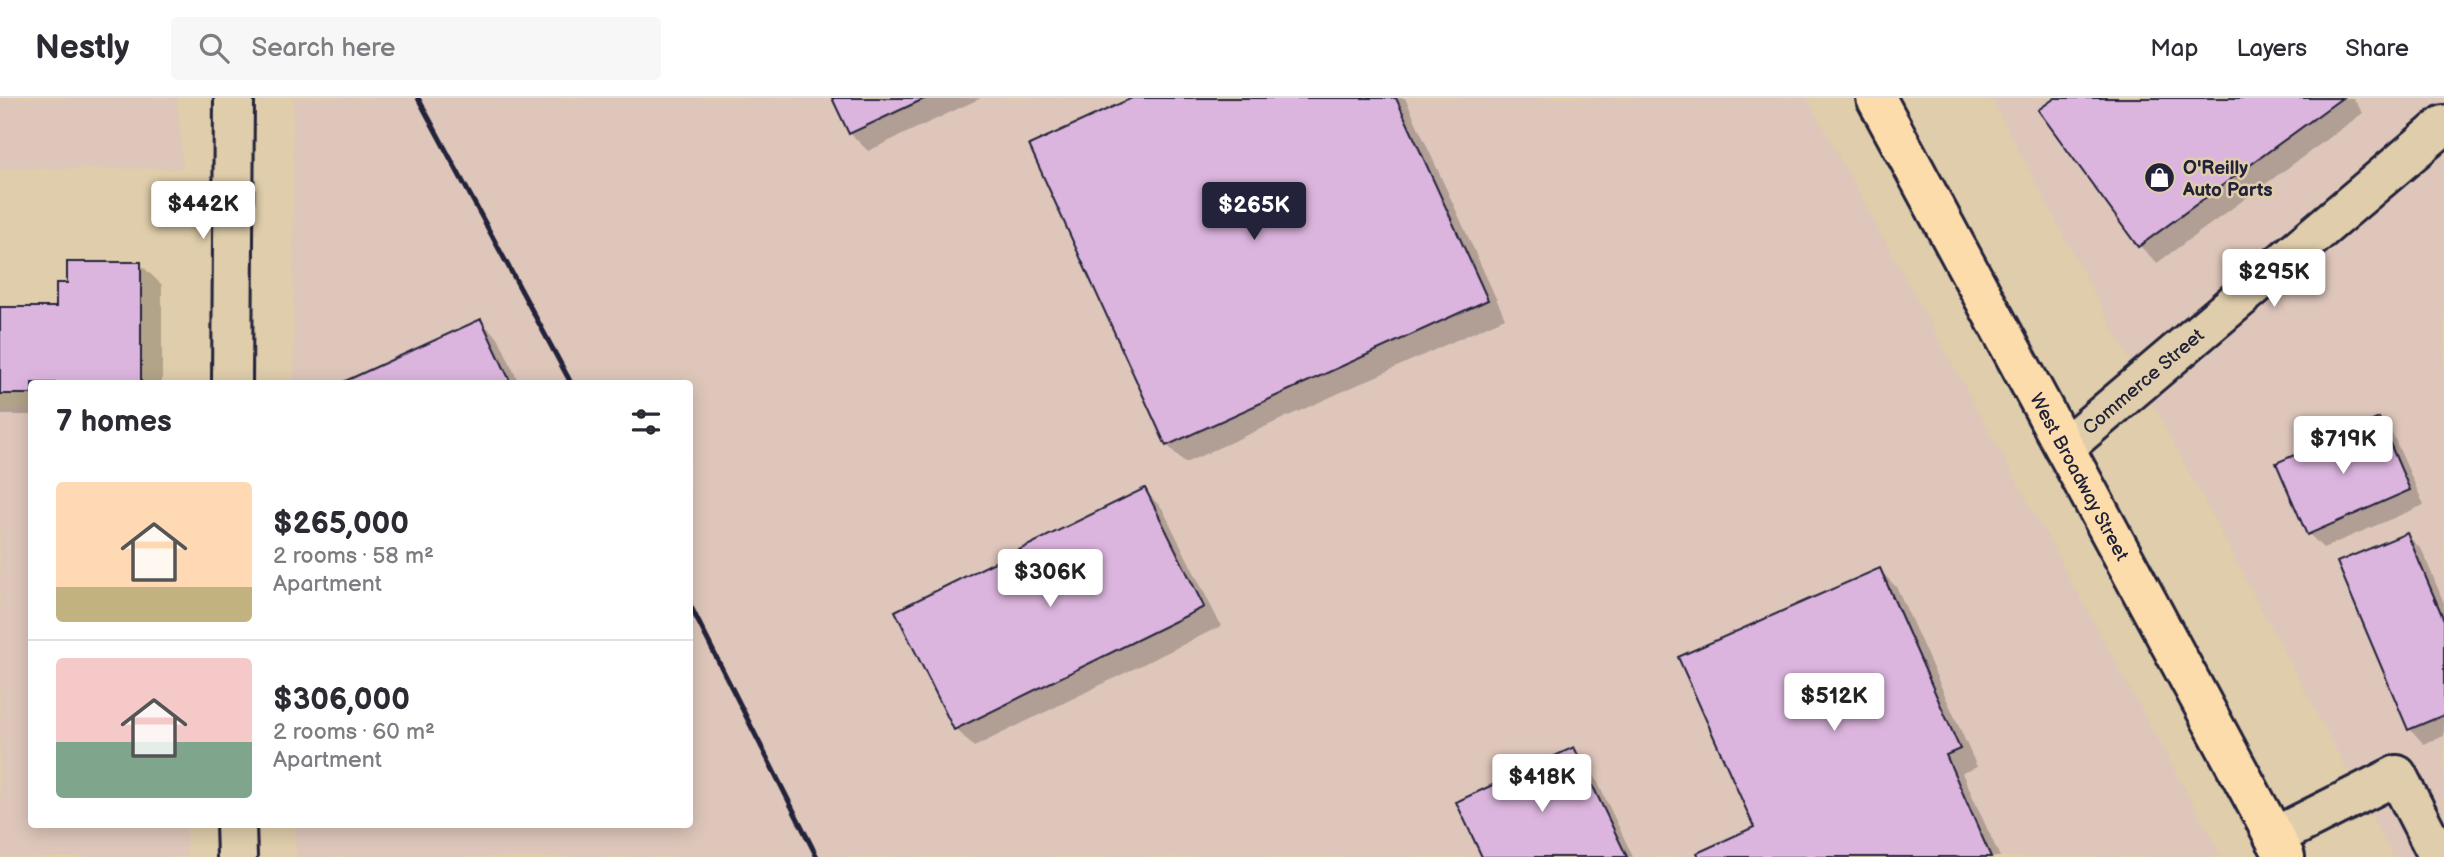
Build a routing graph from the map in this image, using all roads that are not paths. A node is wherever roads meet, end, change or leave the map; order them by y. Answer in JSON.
{"nodes":[{"id":1,"x":234,"y":98,"type":"edge"},
{"id":2,"x":1876,"y":98,"type":"edge"},
{"id":3,"x":2444,"y":125,"type":"edge"},
{"id":4,"x":232,"y":380,"type":"edge"},
{"id":5,"x":2065,"y":447,"type":"junction"},
{"id":6,"x":236,"y":828,"type":"edge"},
{"id":7,"x":2280,"y":847,"type":"edge"},
{"id":8,"x":237,"y":857,"type":"edge"},
{"id":9,"x":2439,"y":857,"type":"edge"}],
"edges":[{"from":1,"to":4,"type":"street"},
{"from":2,"to":5,"type":"main road","name":"West Broadway Street"},
{"from":3,"to":5,"type":"street","name":"Commerce Street"},
{"from":5,"to":7,"type":"main road","name":"West Broadway Street"},
{"from":6,"to":8,"type":"street"},
{"from":7,"to":9,"type":"street"}]}
